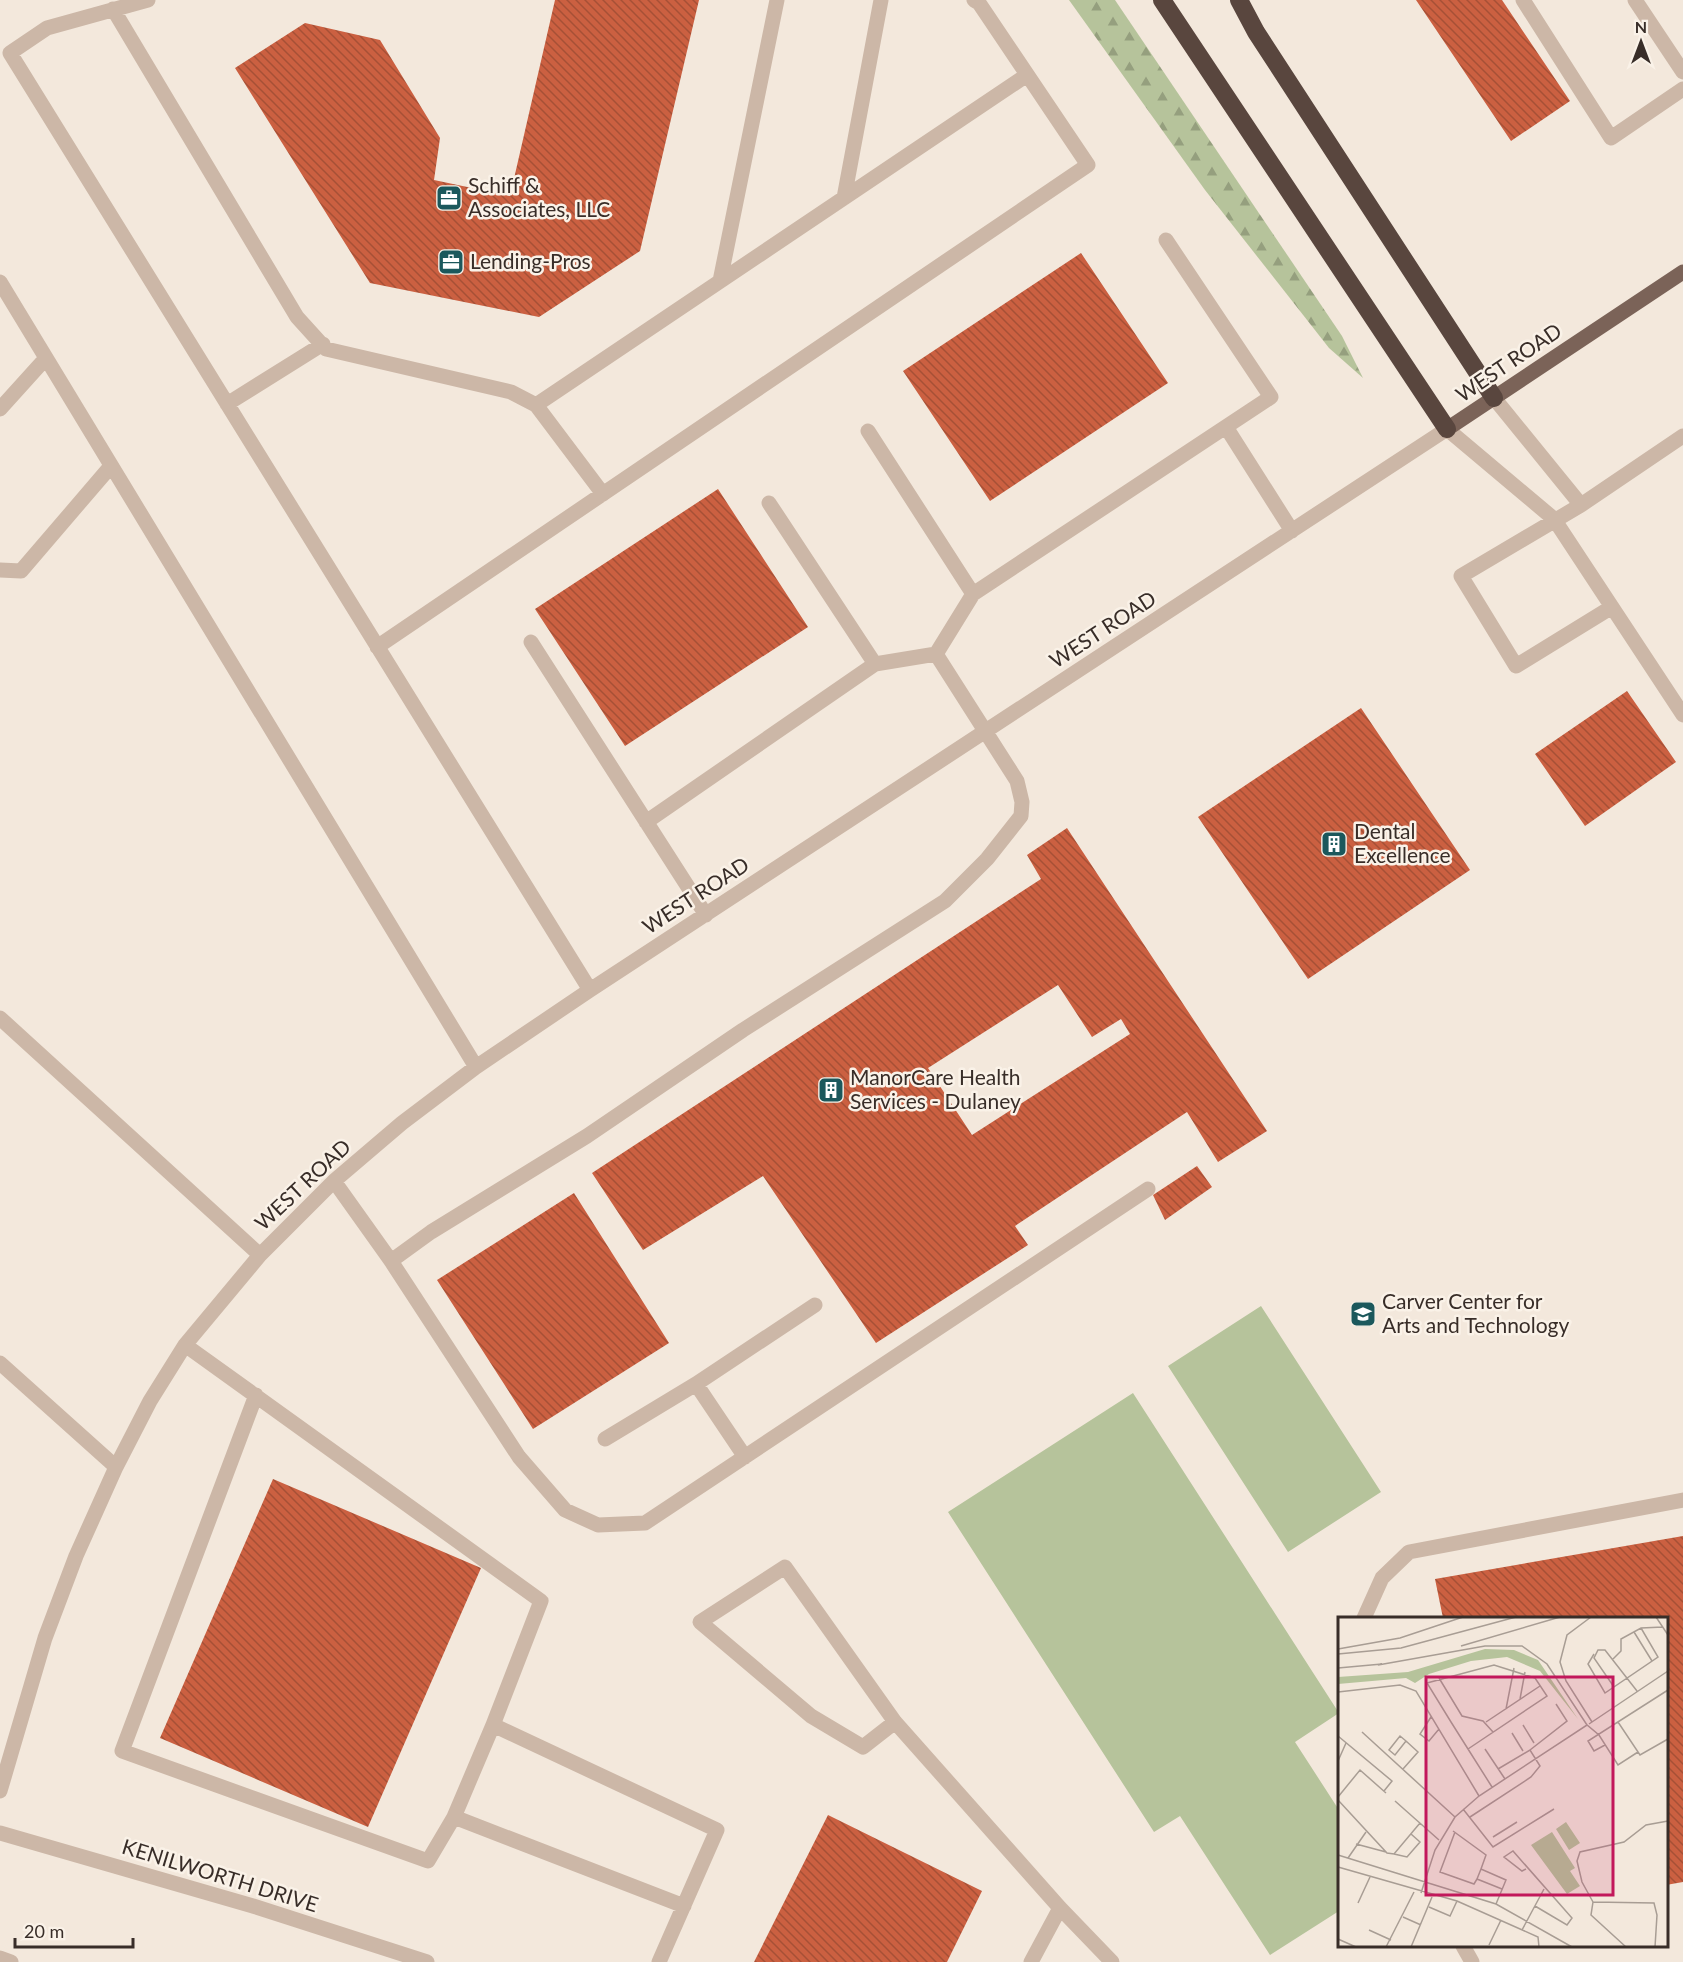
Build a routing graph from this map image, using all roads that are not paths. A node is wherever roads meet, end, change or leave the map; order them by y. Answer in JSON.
{"nodes":[{"id":1,"x":148,"y":0,"type":"edge"},
{"id":2,"x":777,"y":0,"type":"edge"},
{"id":3,"x":881,"y":0,"type":"edge"},
{"id":4,"x":974,"y":0,"type":"edge"},
{"id":5,"x":1162,"y":0,"type":"edge"},
{"id":6,"x":1239,"y":0,"type":"edge"},
{"id":7,"x":1522,"y":0,"type":"edge"},
{"id":8,"x":1635,"y":0,"type":"edge"},
{"id":9,"x":113,"y":9,"type":"junction"},
{"id":10,"x":1683,"y":72,"type":"edge"},
{"id":11,"x":1027,"y":75,"type":"junction"},
{"id":12,"x":1683,"y":89,"type":"edge"},
{"id":13,"x":844,"y":198,"type":"junction"},
{"id":14,"x":1166,"y":240,"type":"dead end"},
{"id":15,"x":1683,"y":272,"type":"edge"},
{"id":16,"x":720,"y":281,"type":"junction"},
{"id":17,"x":0,"y":282,"type":"edge"},
{"id":18,"x":322,"y":344,"type":"junction"},
{"id":19,"x":46,"y":358,"type":"junction"},
{"id":20,"x":1494,"y":398,"type":"junction"},
{"id":21,"x":227,"y":404,"type":"junction"},
{"id":22,"x":536,"y":405,"type":"junction"},
{"id":23,"x":0,"y":409,"type":"edge"},
{"id":24,"x":1226,"y":427,"type":"junction"},
{"id":25,"x":1447,"y":429,"type":"junction"},
{"id":26,"x":868,"y":431,"type":"dead end"},
{"id":27,"x":1683,"y":436,"type":"edge"},
{"id":28,"x":111,"y":466,"type":"junction"},
{"id":29,"x":603,"y":494,"type":"junction"},
{"id":30,"x":769,"y":503,"type":"dead end"},
{"id":31,"x":1581,"y":505,"type":"junction"},
{"id":32,"x":1554,"y":519,"type":"junction"},
{"id":33,"x":1292,"y":531,"type":"junction"},
{"id":34,"x":0,"y":570,"type":"edge"},
{"id":35,"x":973,"y":594,"type":"junction"},
{"id":36,"x":1612,"y":607,"type":"junction"},
{"id":37,"x":531,"y":642,"type":"dead end"},
{"id":38,"x":377,"y":647,"type":"junction"},
{"id":39,"x":936,"y":654,"type":"junction"},
{"id":40,"x":875,"y":664,"type":"junction"},
{"id":41,"x":1683,"y":715,"type":"edge"},
{"id":42,"x":986,"y":732,"type":"junction"},
{"id":43,"x":646,"y":822,"type":"junction"},
{"id":44,"x":706,"y":915,"type":"junction"},
{"id":45,"x":590,"y":990,"type":"junction"},
{"id":46,"x":0,"y":1018,"type":"edge"},
{"id":47,"x":476,"y":1066,"type":"junction"},
{"id":48,"x":334,"y":1181,"type":"junction"},
{"id":49,"x":1148,"y":1189,"type":"dead end"},
{"id":50,"x":260,"y":1255,"type":"junction"},
{"id":51,"x":391,"y":1261,"type":"junction"},
{"id":52,"x":815,"y":1305,"type":"dead end"},
{"id":53,"x":185,"y":1345,"type":"junction"},
{"id":54,"x":0,"y":1363,"type":"edge"},
{"id":55,"x":696,"y":1384,"type":"junction"},
{"id":56,"x":256,"y":1395,"type":"junction"},
{"id":57,"x":605,"y":1439,"type":"dead end"},
{"id":58,"x":745,"y":1457,"type":"junction"},
{"id":59,"x":116,"y":1467,"type":"junction"},
{"id":60,"x":1683,"y":1500,"type":"edge"},
{"id":61,"x":1364,"y":1617,"type":"edge"},
{"id":62,"x":895,"y":1722,"type":"junction"},
{"id":63,"x":493,"y":1725,"type":"junction"},
{"id":64,"x":0,"y":1791,"type":"edge"},
{"id":65,"x":454,"y":1817,"type":"junction"},
{"id":66,"x":0,"y":1833,"type":"edge"},
{"id":67,"x":684,"y":1906,"type":"junction"},
{"id":68,"x":1060,"y":1908,"type":"junction"},
{"id":69,"x":1463,"y":1947,"type":"edge"},
{"id":70,"x":0,"y":1958,"type":"edge"},
{"id":71,"x":11,"y":1962,"type":"edge"},
{"id":72,"x":426,"y":1962,"type":"edge"},
{"id":73,"x":659,"y":1962,"type":"edge"},
{"id":74,"x":1031,"y":1962,"type":"edge"},
{"id":75,"x":1112,"y":1962,"type":"edge"},
{"id":76,"x":1472,"y":1962,"type":"edge"}],
"edges":[{"from":1,"to":9,"type":"street"},
{"from":2,"to":16,"type":"street"},
{"from":3,"to":13,"type":"street"},
{"from":4,"to":11,"type":"street"},
{"from":5,"to":25,"type":"highway"},
{"from":6,"to":20,"type":"highway"},
{"from":7,"to":12,"type":"street"},
{"from":8,"to":10,"type":"street"},
{"from":9,"to":18,"type":"street"},
{"from":9,"to":21,"type":"street"},
{"from":11,"to":13,"type":"street"},
{"from":11,"to":29,"type":"street"},
{"from":13,"to":16,"type":"street"},
{"from":14,"to":24,"type":"street"},
{"from":15,"to":20,"type":"main road","name":"WEST ROAD"},
{"from":16,"to":22,"type":"street"},
{"from":17,"to":19,"type":"street"},
{"from":18,"to":21,"type":"street"},
{"from":18,"to":22,"type":"street"},
{"from":19,"to":23,"type":"street"},
{"from":19,"to":28,"type":"street"},
{"from":20,"to":25,"type":"main road","name":"WEST ROAD"},
{"from":20,"to":31,"type":"street"},
{"from":21,"to":38,"type":"street"},
{"from":22,"to":29,"type":"street"},
{"from":24,"to":33,"type":"street"},
{"from":24,"to":35,"type":"street"},
{"from":25,"to":32,"type":"street"},
{"from":25,"to":33,"type":"street","name":"WEST ROAD"},
{"from":26,"to":35,"type":"street"},
{"from":27,"to":31,"type":"street"},
{"from":28,"to":34,"type":"street"},
{"from":28,"to":47,"type":"street"},
{"from":29,"to":38,"type":"street"},
{"from":30,"to":40,"type":"street"},
{"from":31,"to":32,"type":"street"},
{"from":32,"to":36,"type":"street"},
{"from":32,"to":36,"type":"street"},
{"from":33,"to":42,"type":"street","name":"WEST ROAD"},
{"from":35,"to":39,"type":"street"},
{"from":36,"to":41,"type":"street"},
{"from":37,"to":43,"type":"street"},
{"from":38,"to":45,"type":"street"},
{"from":39,"to":40,"type":"street"},
{"from":39,"to":42,"type":"street"},
{"from":40,"to":43,"type":"street"},
{"from":42,"to":44,"type":"street","name":"WEST ROAD"},
{"from":42,"to":51,"type":"street"},
{"from":43,"to":44,"type":"street"},
{"from":44,"to":45,"type":"street","name":"WEST ROAD"},
{"from":45,"to":47,"type":"street","name":"WEST ROAD"},
{"from":46,"to":50,"type":"street"},
{"from":47,"to":48,"type":"street","name":"WEST ROAD"},
{"from":48,"to":50,"type":"street","name":"WEST ROAD"},
{"from":48,"to":51,"type":"street"},
{"from":49,"to":58,"type":"street"},
{"from":50,"to":53,"type":"street","name":"WEST ROAD"},
{"from":51,"to":58,"type":"street"},
{"from":52,"to":55,"type":"street"},
{"from":53,"to":56,"type":"street"},
{"from":53,"to":59,"type":"street","name":"WEST ROAD"},
{"from":54,"to":59,"type":"street"},
{"from":55,"to":57,"type":"street"},
{"from":55,"to":58,"type":"street"},
{"from":56,"to":63,"type":"street"},
{"from":56,"to":65,"type":"street"},
{"from":59,"to":64,"type":"street","name":"WEST ROAD"},
{"from":60,"to":61,"type":"street"},
{"from":62,"to":62,"type":"street"},
{"from":62,"to":68,"type":"street"},
{"from":63,"to":65,"type":"street"},
{"from":63,"to":67,"type":"street"},
{"from":65,"to":67,"type":"street"},
{"from":66,"to":72,"type":"street","name":"KENILWORTH DRIVE"},
{"from":67,"to":73,"type":"street"},
{"from":68,"to":74,"type":"street"},
{"from":68,"to":75,"type":"street"},
{"from":69,"to":76,"type":"street"},
{"from":70,"to":71,"type":"street"}]}
